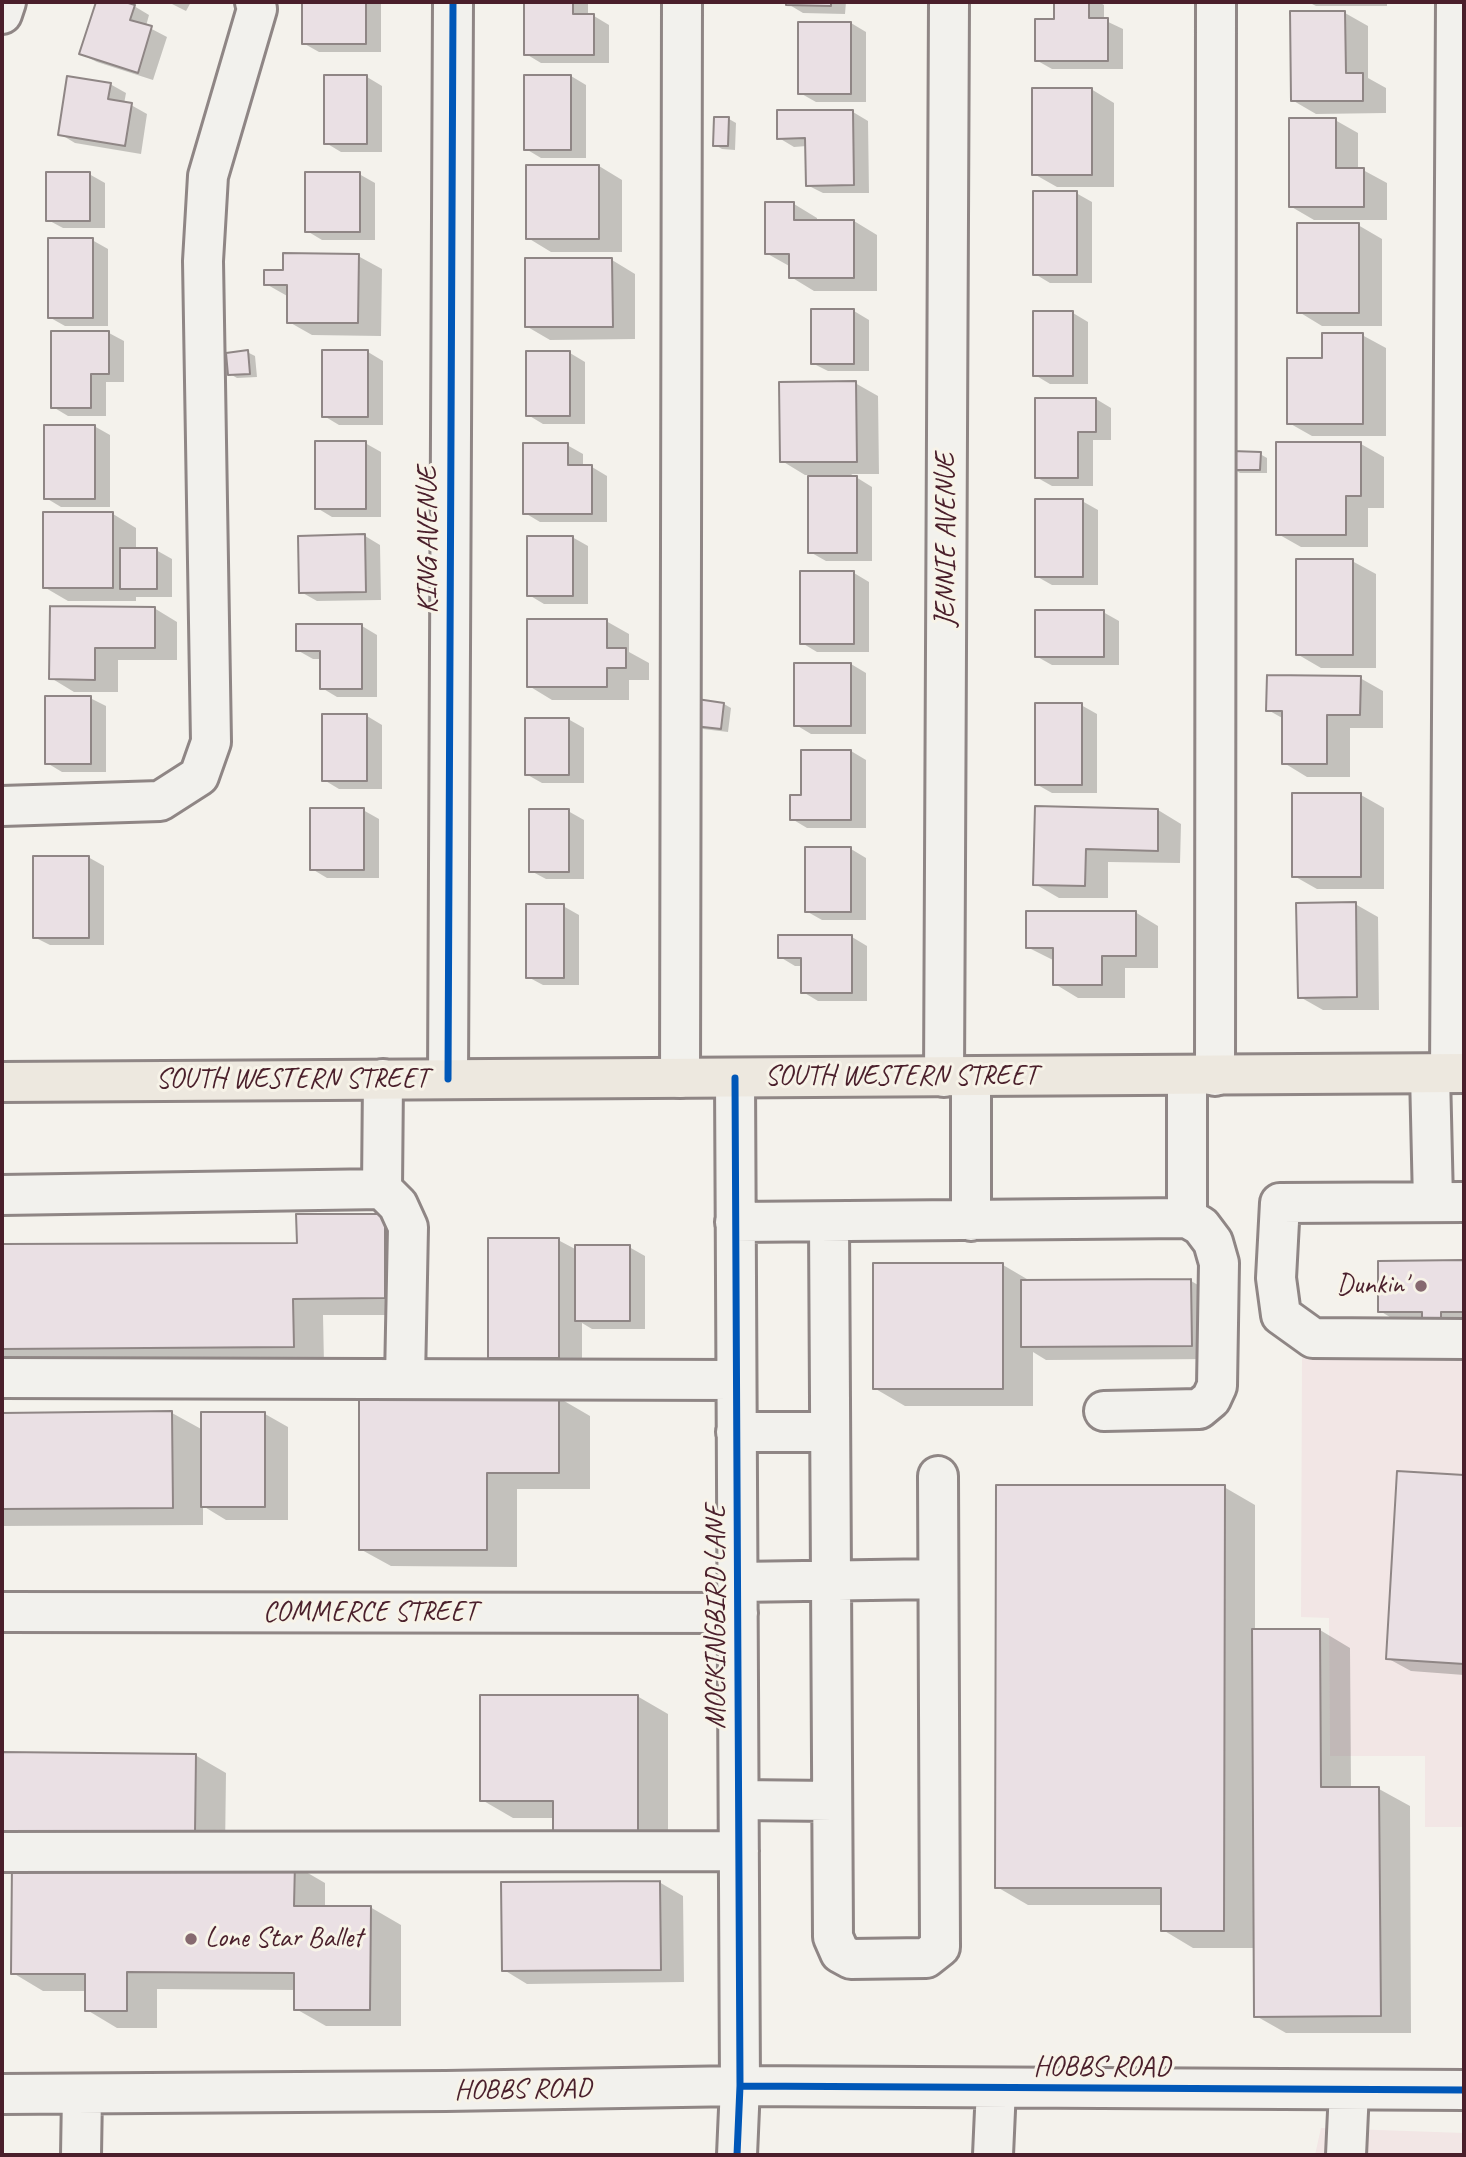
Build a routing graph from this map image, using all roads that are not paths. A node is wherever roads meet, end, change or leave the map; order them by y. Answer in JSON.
{"nodes":[{"id":1,"x":6,"y":2,"type":"edge"},
{"id":2,"x":255,"y":2,"type":"edge"},
{"id":3,"x":453,"y":2,"type":"edge"},
{"id":4,"x":682,"y":2,"type":"edge"},
{"id":5,"x":949,"y":2,"type":"edge"},
{"id":6,"x":1216,"y":2,"type":"edge"},
{"id":7,"x":1456,"y":2,"type":"edge"},
{"id":8,"x":2,"y":14,"type":"edge"},
{"id":9,"x":2,"y":806,"type":"edge"},
{"id":10,"x":1448,"y":1073,"type":"edge"},
{"id":11,"x":1201,"y":1076,"type":"junction"},
{"id":12,"x":958,"y":1077,"type":"junction"},
{"id":13,"x":680,"y":1078,"type":"junction"},
{"id":14,"x":735,"y":1078,"type":"junction"},
{"id":15,"x":383,"y":1079,"type":"junction"},
{"id":16,"x":448,"y":1079,"type":"junction"},
{"id":17,"x":2,"y":1082,"type":"edge"},
{"id":18,"x":382,"y":1189,"type":"junction"},
{"id":19,"x":2,"y":1195,"type":"edge"},
{"id":20,"x":1448,"y":1202,"type":"edge"},
{"id":21,"x":1187,"y":1218,"type":"junction"},
{"id":22,"x":971,"y":1221,"type":"junction"},
{"id":23,"x":829,"y":1222,"type":"junction"},
{"id":24,"x":735,"y":1223,"type":"junction"},
{"id":25,"x":1464,"y":1339,"type":"edge"},
{"id":26,"x":2,"y":1378,"type":"edge"},
{"id":27,"x":405,"y":1379,"type":"junction"},
{"id":28,"x":736,"y":1380,"type":"junction"},
{"id":29,"x":1104,"y":1411,"type":"dead end"},
{"id":30,"x":736,"y":1432,"type":"junction"},
{"id":31,"x":830,"y":1432,"type":"junction"},
{"id":32,"x":938,"y":1476,"type":"dead end"},
{"id":33,"x":938,"y":1579,"type":"junction"},
{"id":34,"x":831,"y":1580,"type":"junction"},
{"id":35,"x":738,"y":1598,"type":"junction"},
{"id":36,"x":2,"y":1612,"type":"edge"},
{"id":37,"x":738,"y":1800,"type":"junction"},
{"id":38,"x":832,"y":1801,"type":"junction"},
{"id":39,"x":739,"y":1851,"type":"junction"},
{"id":40,"x":2,"y":1852,"type":"edge"},
{"id":41,"x":740,"y":2087,"type":"junction"},
{"id":42,"x":996,"y":2088,"type":"junction"},
{"id":43,"x":1349,"y":2090,"type":"junction"},
{"id":44,"x":1464,"y":2090,"type":"edge"},
{"id":45,"x":2,"y":2094,"type":"edge"},
{"id":46,"x":82,"y":2094,"type":"junction"},
{"id":47,"x":81,"y":2155,"type":"edge"},
{"id":48,"x":737,"y":2155,"type":"edge"},
{"id":49,"x":993,"y":2155,"type":"edge"},
{"id":50,"x":1346,"y":2155,"type":"edge"}],
"edges":[{"from":1,"to":8,"type":"street"},
{"from":2,"to":9,"type":"street"},
{"from":3,"to":16,"type":"street","name":"KING AVENUE"},
{"from":4,"to":13,"type":"street"},
{"from":5,"to":12,"type":"street","name":"JENNIE AVENUE"},
{"from":6,"to":11,"type":"street"},
{"from":7,"to":10,"type":"street"},
{"from":10,"to":11,"type":"main road","name":"SOUTH WESTERN STREET"},
{"from":10,"to":20,"type":"street"},
{"from":11,"to":12,"type":"main road","name":"SOUTH WESTERN STREET"},
{"from":11,"to":21,"type":"street"},
{"from":12,"to":14,"type":"main road","name":"SOUTH WESTERN STREET"},
{"from":12,"to":22,"type":"street","name":"JENNIE AVENUE"},
{"from":13,"to":14,"type":"main road","name":"SOUTH WESTERN STREET"},
{"from":13,"to":16,"type":"main road","name":"SOUTH WESTERN STREET"},
{"from":14,"to":24,"type":"street","name":"MOCKINGBIRD LANE"},
{"from":15,"to":16,"type":"main road","name":"SOUTH WESTERN STREET"},
{"from":15,"to":17,"type":"main road","name":"SOUTH WESTERN STREET"},
{"from":15,"to":18,"type":"street"},
{"from":18,"to":19,"type":"street"},
{"from":18,"to":27,"type":"street"},
{"from":20,"to":25,"type":"street"},
{"from":21,"to":22,"type":"street"},
{"from":21,"to":29,"type":"street"},
{"from":22,"to":23,"type":"street"},
{"from":23,"to":24,"type":"street"},
{"from":23,"to":31,"type":"street"},
{"from":24,"to":28,"type":"street","name":"MOCKINGBIRD LANE"},
{"from":26,"to":27,"type":"street"},
{"from":27,"to":28,"type":"street"},
{"from":28,"to":30,"type":"street","name":"MOCKINGBIRD LANE"},
{"from":30,"to":31,"type":"street"},
{"from":30,"to":35,"type":"street","name":"MOCKINGBIRD LANE"},
{"from":31,"to":34,"type":"street"},
{"from":32,"to":33,"type":"street"},
{"from":33,"to":34,"type":"street","name":"COMMERCE STREET"},
{"from":33,"to":38,"type":"street"},
{"from":34,"to":35,"type":"street","name":"COMMERCE STREET"},
{"from":34,"to":38,"type":"street"},
{"from":35,"to":36,"type":"street","name":"COMMERCE STREET"},
{"from":35,"to":37,"type":"street","name":"MOCKINGBIRD LANE"},
{"from":37,"to":38,"type":"street"},
{"from":37,"to":39,"type":"street","name":"MOCKINGBIRD LANE"},
{"from":39,"to":40,"type":"street"},
{"from":39,"to":41,"type":"street","name":"MOCKINGBIRD LANE"},
{"from":41,"to":42,"type":"street","name":"HOBBS ROAD"},
{"from":41,"to":46,"type":"street","name":"HOBBS ROAD"},
{"from":41,"to":48,"type":"street","name":"MOCKINGBIRD LANE"},
{"from":42,"to":43,"type":"street","name":"HOBBS ROAD"},
{"from":42,"to":49,"type":"street"},
{"from":43,"to":44,"type":"street","name":"HOBBS ROAD"},
{"from":43,"to":50,"type":"street"},
{"from":45,"to":46,"type":"street","name":"HOBBS ROAD"},
{"from":46,"to":47,"type":"street"}]}
